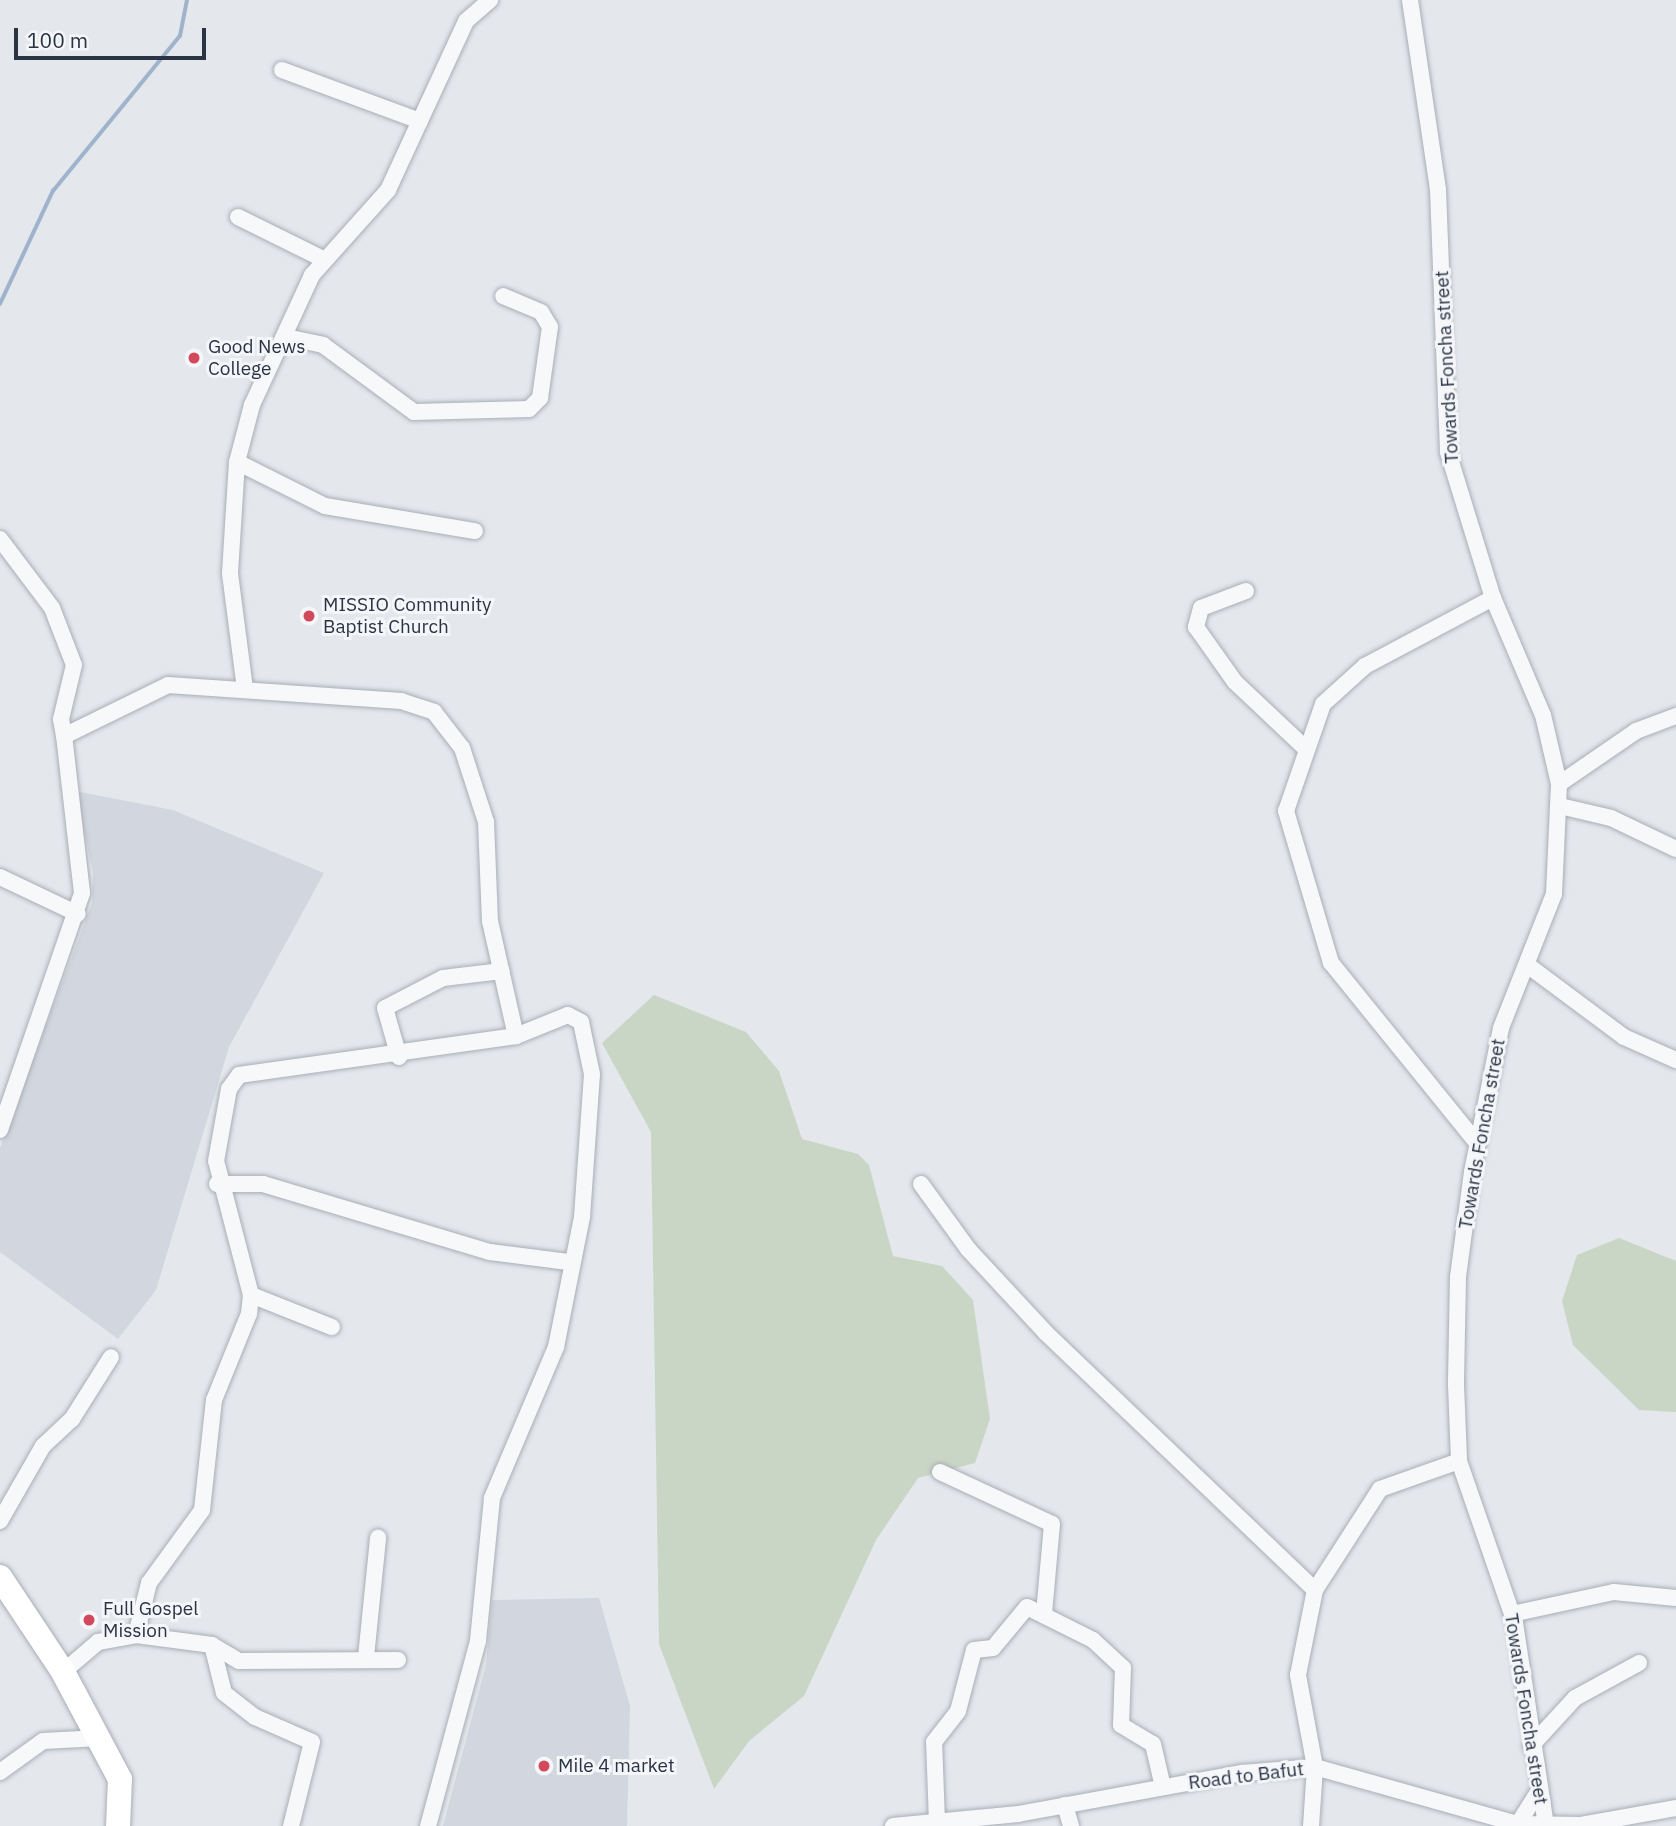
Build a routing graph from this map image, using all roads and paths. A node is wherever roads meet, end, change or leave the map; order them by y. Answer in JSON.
{"nodes":[{"id":1,"x":490,"y":0,"type":"edge"},
{"id":2,"x":1410,"y":0,"type":"edge"},
{"id":3,"x":282,"y":70,"type":"dead end"},
{"id":4,"x":420,"y":121,"type":"junction"},
{"id":5,"x":238,"y":217,"type":"dead end"},
{"id":6,"x":325,"y":260,"type":"junction"},
{"id":7,"x":503,"y":296,"type":"dead end"},
{"id":8,"x":286,"y":338,"type":"junction"},
{"id":9,"x":237,"y":463,"type":"junction"},
{"id":10,"x":475,"y":531,"type":"dead end"},
{"id":11,"x":0,"y":539,"type":"edge"},
{"id":12,"x":1245,"y":591,"type":"dead end"},
{"id":13,"x":1493,"y":597,"type":"junction"},
{"id":14,"x":245,"y":689,"type":"junction"},
{"id":15,"x":1676,"y":716,"type":"edge"},
{"id":16,"x":64,"y":736,"type":"junction"},
{"id":17,"x":1304,"y":748,"type":"junction"},
{"id":18,"x":1559,"y":784,"type":"junction"},
{"id":19,"x":1560,"y":806,"type":"junction"},
{"id":20,"x":1676,"y":849,"type":"edge"},
{"id":21,"x":0,"y":877,"type":"edge"},
{"id":22,"x":78,"y":914,"type":"junction"},
{"id":23,"x":1530,"y":967,"type":"junction"},
{"id":24,"x":502,"y":971,"type":"junction"},
{"id":25,"x":516,"y":1036,"type":"junction"},
{"id":26,"x":399,"y":1057,"type":"junction"},
{"id":27,"x":1676,"y":1060,"type":"edge"},
{"id":28,"x":0,"y":1130,"type":"edge"},
{"id":29,"x":1477,"y":1143,"type":"junction"},
{"id":30,"x":217,"y":1184,"type":"junction"},
{"id":31,"x":921,"y":1184,"type":"dead end"},
{"id":32,"x":568,"y":1262,"type":"junction"},
{"id":33,"x":251,"y":1295,"type":"junction"},
{"id":34,"x":332,"y":1327,"type":"dead end"},
{"id":35,"x":111,"y":1357,"type":"dead end"},
{"id":36,"x":1459,"y":1461,"type":"junction"},
{"id":37,"x":940,"y":1472,"type":"dead end"},
{"id":38,"x":0,"y":1521,"type":"edge"},
{"id":39,"x":378,"y":1538,"type":"dead end"},
{"id":40,"x":0,"y":1577,"type":"edge"},
{"id":41,"x":1315,"y":1590,"type":"junction"},
{"id":42,"x":1676,"y":1598,"type":"edge"},
{"id":43,"x":1044,"y":1613,"type":"junction"},
{"id":44,"x":1512,"y":1614,"type":"junction"},
{"id":45,"x":136,"y":1635,"type":"junction"},
{"id":46,"x":212,"y":1645,"type":"junction"},
{"id":47,"x":366,"y":1657,"type":"junction"},
{"id":48,"x":398,"y":1660,"type":"dead end"},
{"id":49,"x":1639,"y":1663,"type":"dead end"},
{"id":50,"x":63,"y":1672,"type":"junction"},
{"id":51,"x":100,"y":1738,"type":"junction"},
{"id":52,"x":1531,"y":1746,"type":"junction"},
{"id":53,"x":1314,"y":1767,"type":"junction"},
{"id":54,"x":0,"y":1772,"type":"edge"},
{"id":55,"x":1163,"y":1787,"type":"junction"},
{"id":56,"x":1537,"y":1793,"type":"junction"},
{"id":57,"x":1065,"y":1805,"type":"junction"},
{"id":58,"x":1671,"y":1809,"type":"edge"},
{"id":59,"x":937,"y":1822,"type":"junction"},
{"id":60,"x":1518,"y":1824,"type":"junction"},
{"id":61,"x":118,"y":1826,"type":"edge"},
{"id":62,"x":291,"y":1826,"type":"edge"},
{"id":63,"x":428,"y":1826,"type":"edge"},
{"id":64,"x":893,"y":1826,"type":"edge"},
{"id":65,"x":1071,"y":1826,"type":"edge"},
{"id":66,"x":1311,"y":1826,"type":"edge"},
{"id":67,"x":1546,"y":1826,"type":"edge"},
{"id":68,"x":1672,"y":1826,"type":"edge"}],
"edges":[{"from":1,"to":4,"type":"street"},
{"from":2,"to":13,"type":"street","name":"Towards Foncha street"},
{"from":3,"to":4,"type":"street"},
{"from":4,"to":6,"type":"street"},
{"from":5,"to":6,"type":"street"},
{"from":6,"to":8,"type":"street"},
{"from":7,"to":8,"type":"street"},
{"from":8,"to":9,"type":"street"},
{"from":9,"to":10,"type":"street"},
{"from":9,"to":14,"type":"street"},
{"from":11,"to":16,"type":"street"},
{"from":12,"to":17,"type":"street"},
{"from":13,"to":17,"type":"street"},
{"from":13,"to":18,"type":"street","name":"Towards Foncha street"},
{"from":14,"to":16,"type":"street"},
{"from":14,"to":24,"type":"street"},
{"from":15,"to":18,"type":"street"},
{"from":16,"to":22,"type":"street"},
{"from":17,"to":29,"type":"street"},
{"from":18,"to":19,"type":"street","name":"Towards Foncha street"},
{"from":19,"to":20,"type":"street"},
{"from":19,"to":23,"type":"street","name":"Towards Foncha street"},
{"from":21,"to":22,"type":"street"},
{"from":22,"to":28,"type":"street"},
{"from":23,"to":27,"type":"street"},
{"from":23,"to":29,"type":"street","name":"Towards Foncha street"},
{"from":24,"to":25,"type":"street"},
{"from":24,"to":26,"type":"street"},
{"from":25,"to":26,"type":"street"},
{"from":25,"to":32,"type":"street"},
{"from":26,"to":30,"type":"street"},
{"from":29,"to":36,"type":"street","name":"Towards Foncha street"},
{"from":30,"to":32,"type":"street"},
{"from":30,"to":33,"type":"street"},
{"from":31,"to":41,"type":"street"},
{"from":32,"to":63,"type":"street"},
{"from":33,"to":34,"type":"street"},
{"from":33,"to":45,"type":"street"},
{"from":35,"to":38,"type":"street"},
{"from":36,"to":41,"type":"street"},
{"from":36,"to":44,"type":"street","name":"Towards Foncha street"},
{"from":37,"to":43,"type":"street"},
{"from":39,"to":47,"type":"street"},
{"from":40,"to":50,"type":"highway"},
{"from":41,"to":53,"type":"street"},
{"from":42,"to":44,"type":"street"},
{"from":43,"to":55,"type":"street"},
{"from":43,"to":59,"type":"street"},
{"from":44,"to":52,"type":"street","name":"Towards Foncha street"},
{"from":45,"to":46,"type":"street"},
{"from":45,"to":50,"type":"street"},
{"from":46,"to":47,"type":"street"},
{"from":46,"to":62,"type":"street"},
{"from":47,"to":48,"type":"street"},
{"from":49,"to":52,"type":"street"},
{"from":50,"to":51,"type":"highway"},
{"from":51,"to":54,"type":"street"},
{"from":51,"to":61,"type":"highway"},
{"from":52,"to":56,"type":"street","name":"Towards Foncha street"},
{"from":53,"to":55,"type":"street","name":"Road to Bafut"},
{"from":53,"to":60,"type":"street","name":"Road to Bafut"},
{"from":53,"to":66,"type":"street"},
{"from":55,"to":57,"type":"street","name":"Road to Bafut"},
{"from":56,"to":60,"type":"street"},
{"from":56,"to":67,"type":"street","name":"Towards Foncha street"},
{"from":57,"to":59,"type":"street","name":"Road to Bafut"},
{"from":57,"to":65,"type":"street"},
{"from":58,"to":67,"type":"street","name":"Road to Bafut"},
{"from":58,"to":68,"type":"street"},
{"from":59,"to":64,"type":"street","name":"Road to Bafut"},
{"from":60,"to":67,"type":"street","name":"Road to Bafut"}]}
